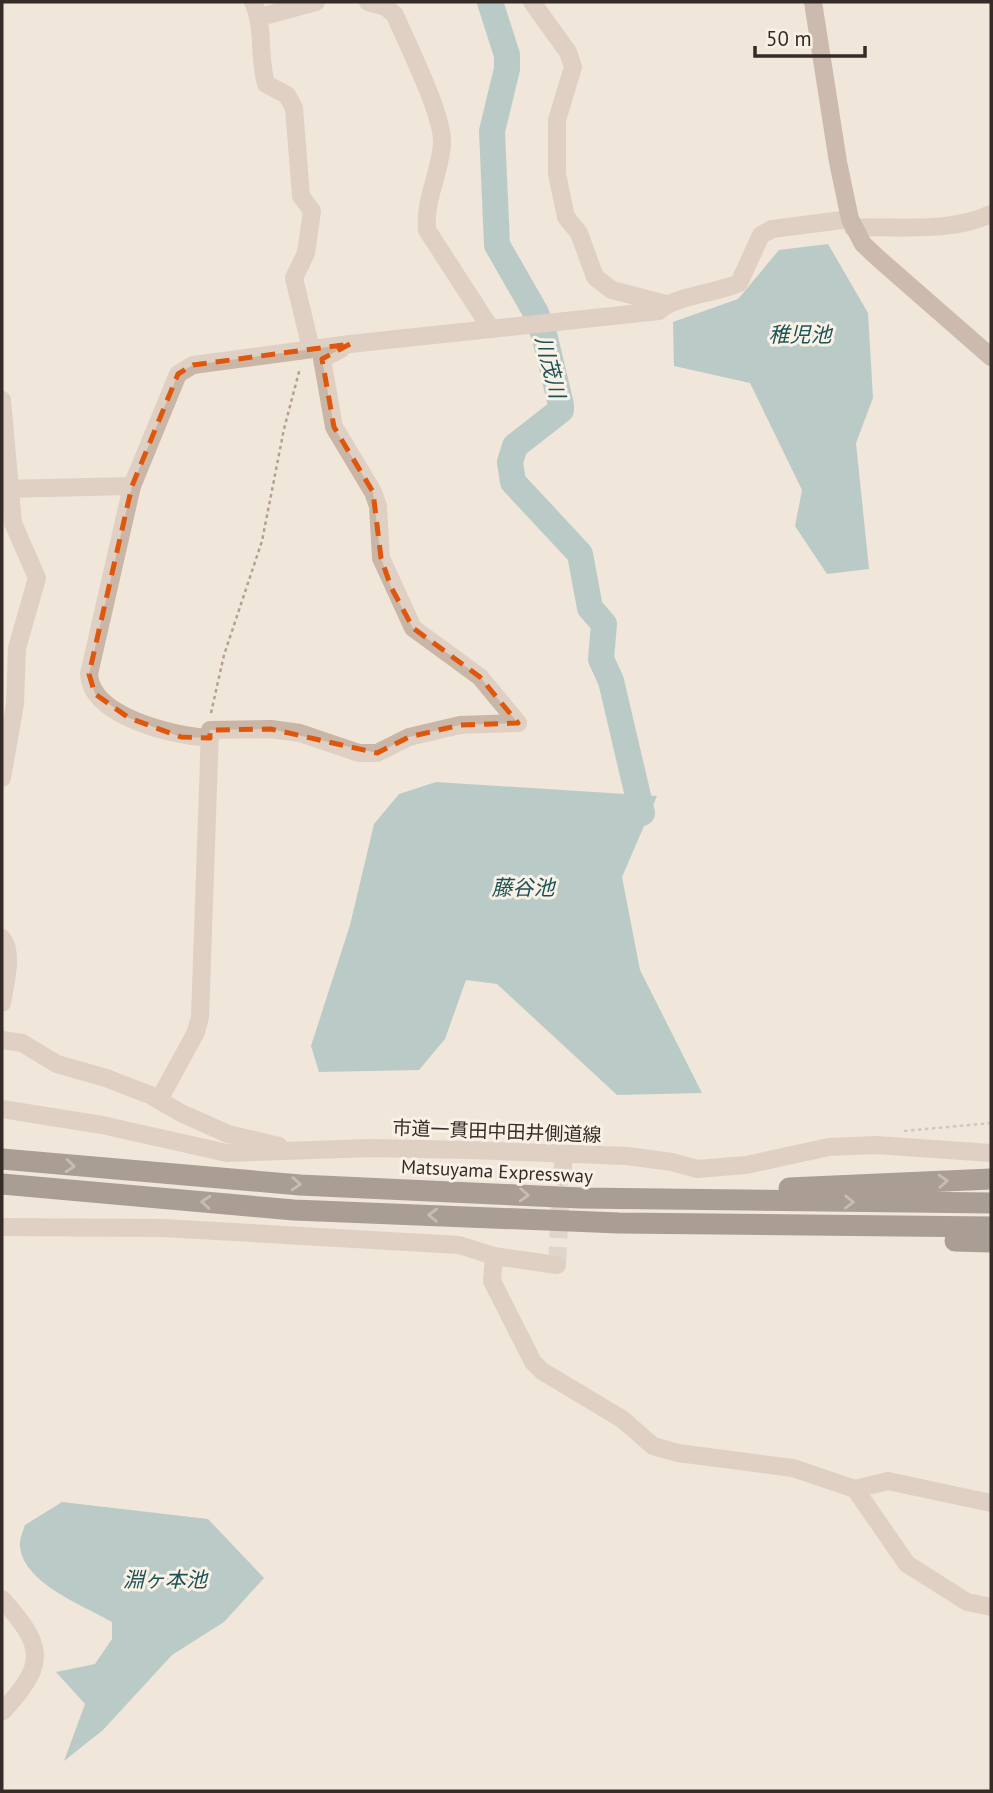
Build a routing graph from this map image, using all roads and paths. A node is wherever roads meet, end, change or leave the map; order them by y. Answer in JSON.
{"nodes":[{"id":1,"x":316,"y":2,"type":"edge"},
{"id":2,"x":368,"y":2,"type":"edge"},
{"id":3,"x":532,"y":2,"type":"edge"},
{"id":4,"x":813,"y":2,"type":"edge"},
{"id":5,"x":256,"y":9,"type":"edge"},
{"id":6,"x":991,"y":214,"type":"edge"},
{"id":7,"x":852,"y":223,"type":"junction"},
{"id":8,"x":666,"y":304,"type":"junction"},
{"id":9,"x":491,"y":329,"type":"junction"},
{"id":10,"x":317,"y":354,"type":"junction"},
{"id":11,"x":991,"y":358,"type":"edge"},
{"id":12,"x":2,"y":400,"type":"edge"},
{"id":13,"x":132,"y":486,"type":"junction"},
{"id":14,"x":6,"y":489,"type":"edge"},
{"id":15,"x":210,"y":734,"type":"junction"},
{"id":16,"x":2,"y":778,"type":"edge"},
{"id":17,"x":2,"y":938,"type":"edge"},
{"id":18,"x":2,"y":1003,"type":"edge"},
{"id":19,"x":2,"y":1040,"type":"edge"},
{"id":20,"x":159,"y":1100,"type":"junction"},
{"id":21,"x":2,"y":1109,"type":"edge"},
{"id":22,"x":991,"y":1123,"type":"edge"},
{"id":23,"x":876,"y":1145,"type":"junction"},
{"id":24,"x":306,"y":1153,"type":"junction"},
{"id":25,"x":991,"y":1153,"type":"edge"},
{"id":26,"x":564,"y":1154,"type":"junction"},
{"id":27,"x":2,"y":1159,"type":"edge"},
{"id":28,"x":562,"y":1177,"type":"tunnel mouth"},
{"id":29,"x":991,"y":1179,"type":"edge"},
{"id":30,"x":2,"y":1184,"type":"edge"},
{"id":31,"x":581,"y":1198,"type":"junction"},
{"id":32,"x":991,"y":1203,"type":"edge"},
{"id":33,"x":619,"y":1223,"type":"junction"},
{"id":34,"x":2,"y":1227,"type":"edge"},
{"id":35,"x":991,"y":1227,"type":"edge"},
{"id":36,"x":991,"y":1242,"type":"edge"},
{"id":37,"x":494,"y":1256,"type":"junction"},
{"id":38,"x":557,"y":1265,"type":"dead end"},
{"id":39,"x":855,"y":1489,"type":"junction"},
{"id":40,"x":991,"y":1503,"type":"edge"},
{"id":41,"x":2,"y":1599,"type":"edge"},
{"id":42,"x":991,"y":1607,"type":"edge"},
{"id":43,"x":2,"y":1712,"type":"edge"}],
"edges":[{"from":1,"to":5,"type":"street"},
{"from":2,"to":9,"type":"street"},
{"from":3,"to":8,"type":"street"},
{"from":4,"to":7,"type":"street"},
{"from":5,"to":10,"type":"street"},
{"from":6,"to":7,"type":"street"},
{"from":7,"to":8,"type":"street"},
{"from":7,"to":11,"type":"street"},
{"from":8,"to":9,"type":"street"},
{"from":9,"to":10,"type":"street"},
{"from":10,"to":13,"type":"street"},
{"from":10,"to":15,"type":"path"},
{"from":10,"to":15,"type":"street"},
{"from":12,"to":14,"type":"street"},
{"from":13,"to":14,"type":"street"},
{"from":13,"to":15,"type":"street"},
{"from":14,"to":16,"type":"street"},
{"from":15,"to":20,"type":"street"},
{"from":17,"to":18,"type":"street"},
{"from":19,"to":20,"type":"street"},
{"from":20,"to":24,"type":"street"},
{"from":21,"to":24,"type":"street","name":"市道一貫田中田井側道線"},
{"from":22,"to":23,"type":"path"},
{"from":23,"to":25,"type":"street","name":"市道一貫田中田井側道線"},
{"from":23,"to":26,"type":"street","name":"市道一貫田中田井側道線"},
{"from":24,"to":26,"type":"street","name":"市道一貫田中田井側道線"},
{"from":26,"to":28,"type":"street"},
{"from":27,"to":31,"type":"highway","name":"Matsuyama Expressway","one_way":true},
{"from":31,"to":29,"type":"highway","one_way":true},
{"from":33,"to":30,"type":"highway","one_way":true},
{"from":31,"to":32,"type":"highway","name":"Matsuyama Expressway","one_way":true},
{"from":33,"to":35,"type":"highway"},
{"from":33,"to":36,"type":"highway"},
{"from":34,"to":37,"type":"street"},
{"from":37,"to":38,"type":"street"},
{"from":37,"to":39,"type":"street"},
{"from":39,"to":40,"type":"street"},
{"from":39,"to":42,"type":"street"},
{"from":41,"to":43,"type":"street"}]}
